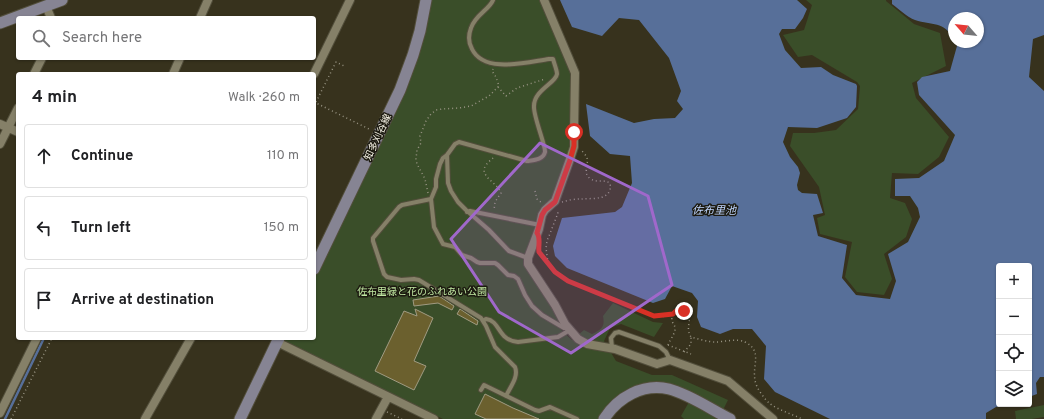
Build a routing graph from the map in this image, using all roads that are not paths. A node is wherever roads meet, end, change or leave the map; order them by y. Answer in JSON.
{"nodes":[{"id":1,"x":62,"y":0,"type":"edge"},
{"id":2,"x":208,"y":0,"type":"edge"},
{"id":3,"x":350,"y":0,"type":"edge"},
{"id":4,"x":426,"y":0,"type":"edge"},
{"id":5,"x":493,"y":0,"type":"edge"},
{"id":6,"x":544,"y":0,"type":"edge"},
{"id":7,"x":46,"y":6,"type":"junction"},
{"id":8,"x":19,"y":16,"type":"edge"},
{"id":9,"x":50,"y":16,"type":"edge"},
{"id":10,"x":201,"y":16,"type":"edge"},
{"id":11,"x":16,"y":17,"type":"edge"},
{"id":12,"x":0,"y":23,"type":"edge"},
{"id":13,"x":41,"y":60,"type":"edge"},
{"id":14,"x":179,"y":60,"type":"edge"},
{"id":15,"x":35,"y":72,"type":"edge"},
{"id":16,"x":174,"y":72,"type":"edge"},
{"id":17,"x":315,"y":72,"type":"edge"},
{"id":18,"x":16,"y":112,"type":"edge"},
{"id":19,"x":0,"y":124,"type":"edge"},
{"id":20,"x":8,"y":128,"type":"junction"},
{"id":21,"x":16,"y":131,"type":"edge"},
{"id":22,"x":0,"y":144,"type":"edge"},
{"id":23,"x":447,"y":155,"type":"junction"},
{"id":24,"x":430,"y":199,"type":"junction"},
{"id":25,"x":467,"y":212,"type":"junction"},
{"id":26,"x":540,"y":225,"type":"junction"},
{"id":27,"x":528,"y":258,"type":"junction"},
{"id":28,"x":316,"y":265,"type":"edge"},
{"id":29,"x":483,"y":321,"type":"junction"},
{"id":30,"x":569,"y":329,"type":"junction"},
{"id":31,"x":35,"y":340,"type":"edge"},
{"id":32,"x":190,"y":340,"type":"edge"},
{"id":33,"x":278,"y":340,"type":"edge"},
{"id":34,"x":612,"y":348,"type":"junction"},
{"id":35,"x":670,"y":360,"type":"junction"},
{"id":36,"x":481,"y":390,"type":"dead end"},
{"id":37,"x":506,"y":396,"type":"junction"},
{"id":38,"x":388,"y":397,"type":"junction"},
{"id":39,"x":0,"y":413,"type":"edge"},
{"id":40,"x":145,"y":419,"type":"edge"},
{"id":41,"x":240,"y":419,"type":"edge"},
{"id":42,"x":376,"y":419,"type":"edge"},
{"id":43,"x":434,"y":419,"type":"edge"},
{"id":44,"x":577,"y":419,"type":"edge"},
{"id":45,"x":604,"y":419,"type":"edge"},
{"id":46,"x":730,"y":419,"type":"edge"},
{"id":47,"x":773,"y":419,"type":"edge"}],
"edges":[{"from":1,"to":7,"type":"street"},
{"from":2,"to":10,"type":"street"},
{"from":3,"to":17,"type":"street"},
{"from":4,"to":28,"type":"street","name":"知多刈谷線"},
{"from":5,"to":23,"type":"lane"},
{"from":6,"to":26,"type":"street"},
{"from":7,"to":8,"type":"street"},
{"from":7,"to":9,"type":"street"},
{"from":11,"to":12,"type":"street"},
{"from":13,"to":15,"type":"street"},
{"from":14,"to":16,"type":"street"},
{"from":18,"to":20,"type":"street"},
{"from":19,"to":20,"type":"street"},
{"from":20,"to":21,"type":"street"},
{"from":20,"to":22,"type":"street"},
{"from":23,"to":24,"type":"lane"},
{"from":23,"to":25,"type":"lane"},
{"from":24,"to":29,"type":"lane"},
{"from":24,"to":30,"type":"lane"},
{"from":25,"to":26,"type":"lane"},
{"from":25,"to":27,"type":"lane"},
{"from":26,"to":27,"type":"street"},
{"from":27,"to":30,"type":"street"},
{"from":29,"to":30,"type":"lane"},
{"from":29,"to":37,"type":"lane"},
{"from":30,"to":34,"type":"street"},
{"from":31,"to":39,"type":"street"},
{"from":32,"to":40,"type":"street"},
{"from":33,"to":38,"type":"street"},
{"from":33,"to":41,"type":"street"},
{"from":34,"to":35,"type":"street"},
{"from":34,"to":35,"type":"lane"},
{"from":35,"to":47,"type":"street"},
{"from":36,"to":37,"type":"lane"},
{"from":37,"to":44,"type":"lane"},
{"from":38,"to":42,"type":"street"},
{"from":38,"to":43,"type":"street"},
{"from":45,"to":46,"type":"street"}]}
